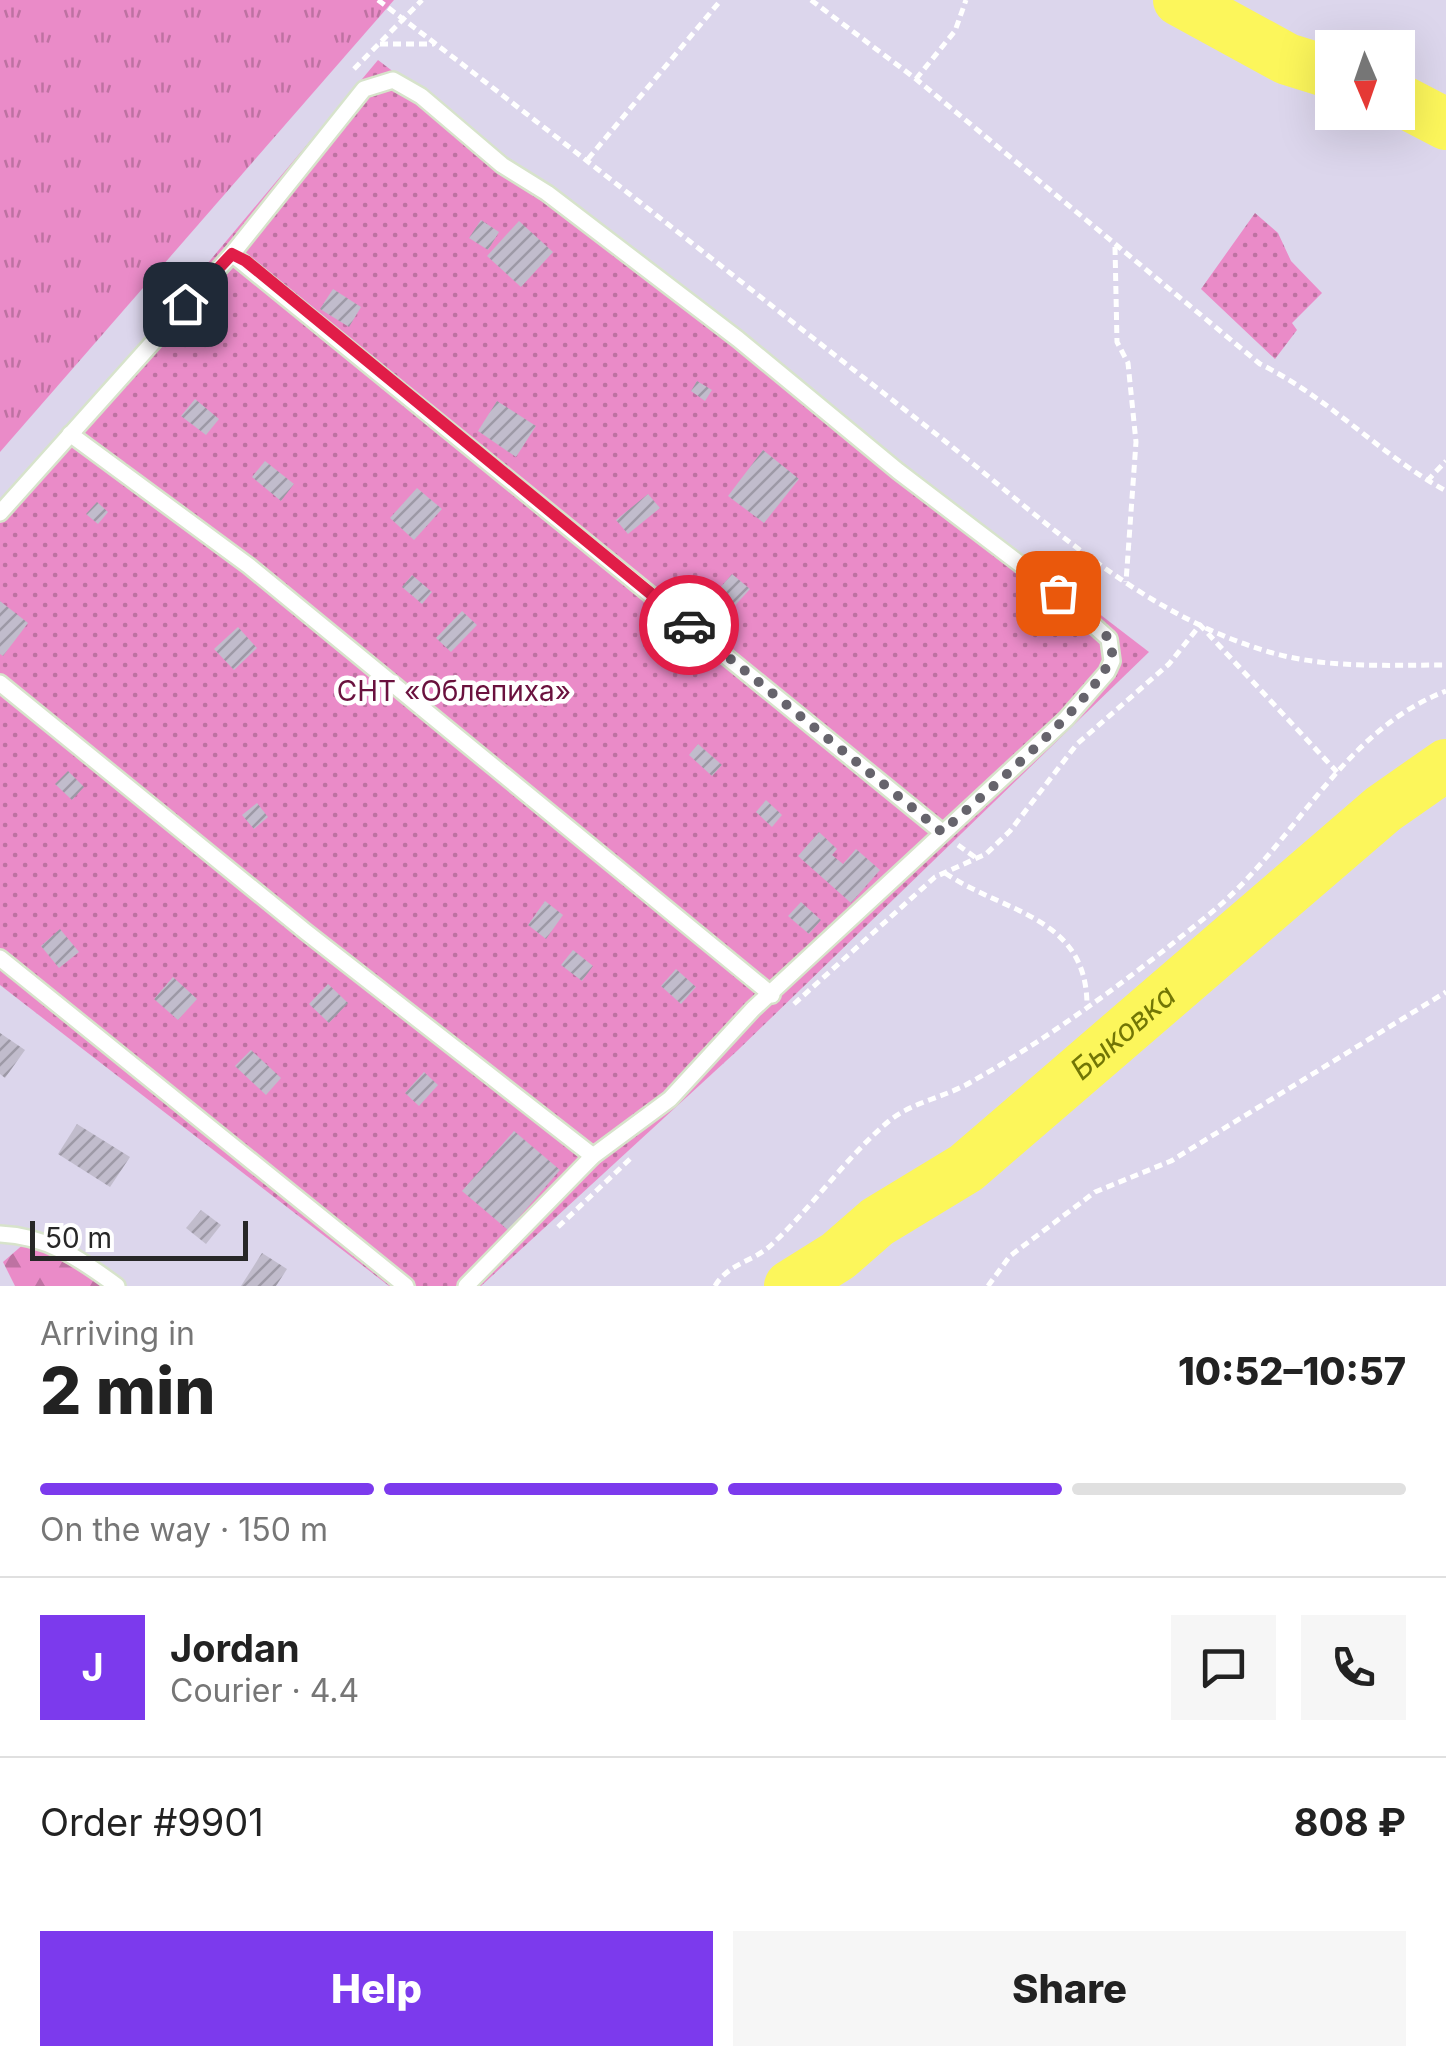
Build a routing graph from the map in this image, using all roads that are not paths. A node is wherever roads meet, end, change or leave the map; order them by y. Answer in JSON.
{"nodes":[{"id":1,"x":232,"y":254,"type":"junction"},
{"id":2,"x":70,"y":434,"type":"junction"},
{"id":3,"x":0,"y":513,"type":"edge"},
{"id":4,"x":0,"y":683,"type":"edge"},
{"id":5,"x":942,"y":832,"type":"junction"},
{"id":6,"x":0,"y":958,"type":"edge"},
{"id":7,"x":772,"y":994,"type":"junction"},
{"id":8,"x":592,"y":1156,"type":"junction"},
{"id":9,"x":0,"y":1234,"type":"edge"},
{"id":10,"x":116,"y":1286,"type":"edge"},
{"id":11,"x":406,"y":1286,"type":"edge"},
{"id":12,"x":466,"y":1286,"type":"edge"}],
"edges":[{"from":1,"to":2,"type":"lane"},
{"from":1,"to":5,"type":"lane"},
{"from":1,"to":5,"type":"lane"},
{"from":2,"to":3,"type":"lane"},
{"from":2,"to":7,"type":"lane"},
{"from":4,"to":8,"type":"lane"},
{"from":5,"to":7,"type":"lane"},
{"from":6,"to":11,"type":"lane"},
{"from":7,"to":8,"type":"lane"},
{"from":8,"to":12,"type":"lane"},
{"from":9,"to":10,"type":"lane"}]}
